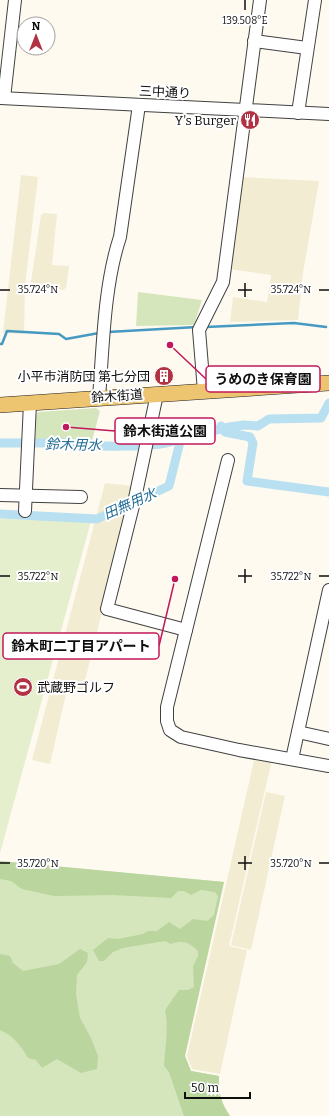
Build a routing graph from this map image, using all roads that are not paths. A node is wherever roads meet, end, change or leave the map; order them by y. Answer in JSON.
{"nodes":[{"id":1,"x":15,"y":0,"type":"edge"},
{"id":2,"x":260,"y":0,"type":"edge"},
{"id":3,"x":315,"y":0,"type":"edge"},
{"id":4,"x":254,"y":41,"type":"junction"},
{"id":5,"x":307,"y":48,"type":"junction"},
{"id":6,"x":2,"y":98,"type":"edge"},
{"id":7,"x":139,"y":105,"type":"junction"},
{"id":8,"x":246,"y":110,"type":"junction"},
{"id":9,"x":298,"y":113,"type":"junction"},
{"id":10,"x":329,"y":114,"type":"edge"},
{"id":11,"x":329,"y":383,"type":"edge"},
{"id":12,"x":204,"y":391,"type":"junction"},
{"id":13,"x":157,"y":394,"type":"junction"},
{"id":14,"x":99,"y":398,"type":"junction"},
{"id":15,"x":30,"y":403,"type":"junction"},
{"id":16,"x":0,"y":405,"type":"edge"},
{"id":17,"x":228,"y":460,"type":"dead end"},
{"id":18,"x":0,"y":495,"type":"edge"},
{"id":19,"x":26,"y":496,"type":"junction"},
{"id":20,"x":81,"y":497,"type":"dead end"},
{"id":21,"x":25,"y":511,"type":"dead end"},
{"id":22,"x":329,"y":590,"type":"edge"},
{"id":23,"x":186,"y":630,"type":"junction"},
{"id":24,"x":298,"y":732,"type":"junction"},
{"id":25,"x":329,"y":738,"type":"edge"},
{"id":26,"x":292,"y":759,"type":"junction"},
{"id":27,"x":329,"y":766,"type":"edge"}],
"edges":[{"from":1,"to":6,"type":"street"},
{"from":2,"to":4,"type":"street"},
{"from":3,"to":5,"type":"street"},
{"from":4,"to":5,"type":"street"},
{"from":4,"to":8,"type":"street"},
{"from":5,"to":9,"type":"street"},
{"from":6,"to":7,"type":"street","name":"三中通り"},
{"from":7,"to":8,"type":"street","name":"三中通り"},
{"from":7,"to":14,"type":"street"},
{"from":8,"to":9,"type":"street","name":"三中通り"},
{"from":8,"to":12,"type":"street"},
{"from":9,"to":10,"type":"street","name":"三中通り"},
{"from":11,"to":12,"type":"main road","name":"鈴木街道"},
{"from":12,"to":13,"type":"main road","name":"鈴木街道"},
{"from":13,"to":14,"type":"main road","name":"鈴木街道"},
{"from":13,"to":23,"type":"street"},
{"from":14,"to":15,"type":"main road","name":"鈴木街道"},
{"from":15,"to":16,"type":"main road","name":"鈴木街道"},
{"from":15,"to":19,"type":"street"},
{"from":17,"to":23,"type":"street"},
{"from":18,"to":19,"type":"street"},
{"from":19,"to":20,"type":"street"},
{"from":19,"to":21,"type":"street"},
{"from":22,"to":24,"type":"street"},
{"from":23,"to":26,"type":"street"},
{"from":24,"to":25,"type":"street"},
{"from":24,"to":26,"type":"street"},
{"from":26,"to":27,"type":"street"}]}
